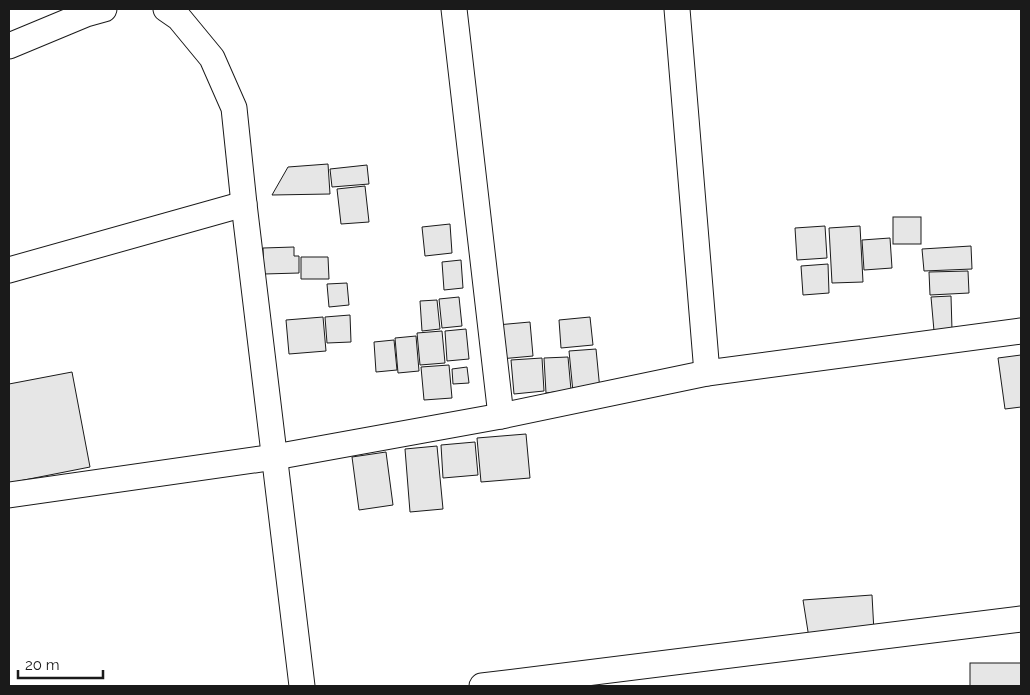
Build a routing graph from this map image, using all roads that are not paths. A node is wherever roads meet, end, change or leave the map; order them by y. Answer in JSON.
{"nodes":[{"id":1,"x":104,"y":9,"type":"edge"},
{"id":2,"x":166,"y":9,"type":"edge"},
{"id":3,"x":454,"y":9,"type":"edge"},
{"id":4,"x":677,"y":9,"type":"edge"},
{"id":5,"x":9,"y":46,"type":"edge"},
{"id":6,"x":244,"y":204,"type":"junction"},
{"id":7,"x":9,"y":270,"type":"edge"},
{"id":8,"x":1021,"y":331,"type":"edge"},
{"id":9,"x":707,"y":373,"type":"junction"},
{"id":10,"x":501,"y":416,"type":"junction"},
{"id":11,"x":275,"y":457,"type":"junction"},
{"id":12,"x":9,"y":495,"type":"edge"},
{"id":13,"x":1021,"y":619,"type":"edge"},
{"id":14,"x":302,"y":686,"type":"edge"},
{"id":15,"x":482,"y":686,"type":"edge"}],
"edges":[{"from":1,"to":5,"type":"street"},
{"from":2,"to":6,"type":"street"},
{"from":3,"to":10,"type":"street"},
{"from":4,"to":9,"type":"street"},
{"from":6,"to":7,"type":"street"},
{"from":6,"to":11,"type":"street"},
{"from":8,"to":9,"type":"street"},
{"from":9,"to":10,"type":"street"},
{"from":10,"to":11,"type":"street"},
{"from":11,"to":12,"type":"street"},
{"from":11,"to":14,"type":"street"},
{"from":13,"to":15,"type":"street"}]}
